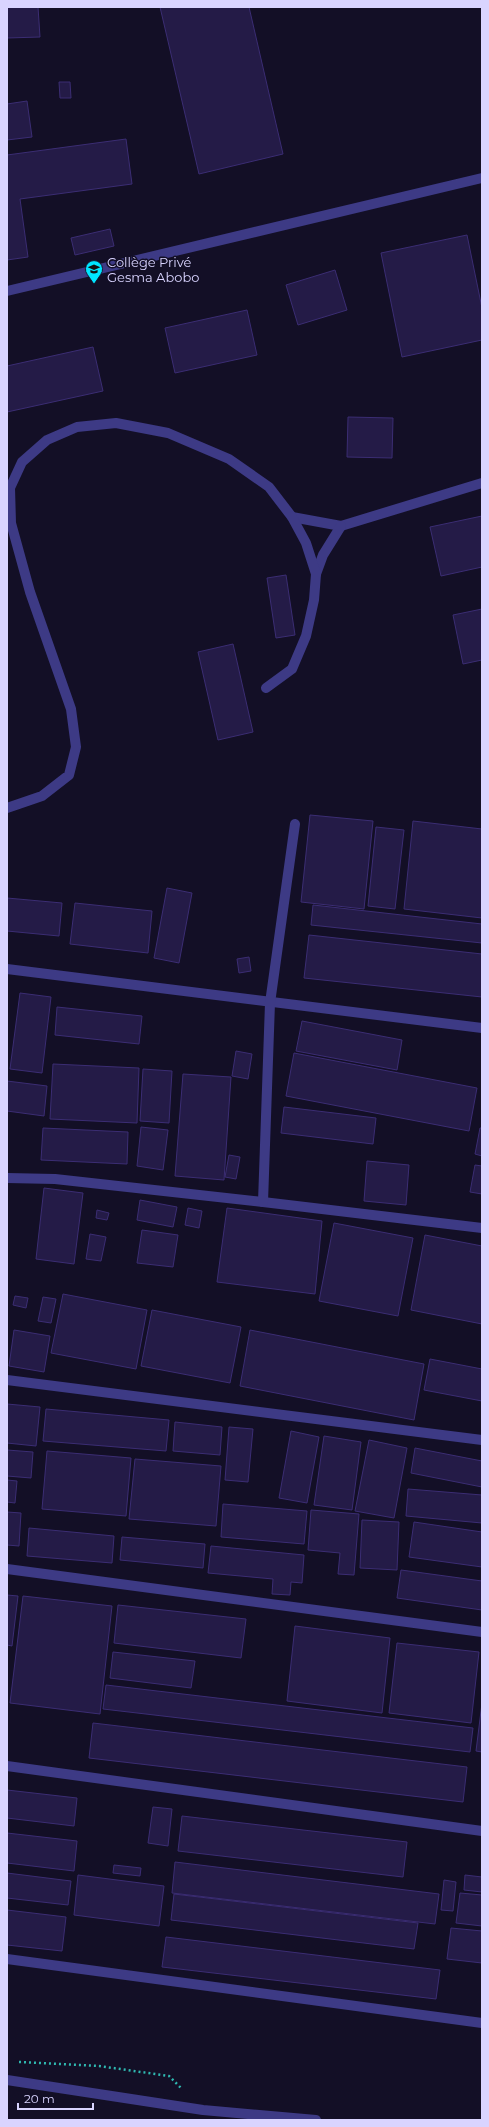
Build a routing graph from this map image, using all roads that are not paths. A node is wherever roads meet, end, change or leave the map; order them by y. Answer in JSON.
{"nodes":[{"id":1,"x":482,"y":178,"type":"edge"},
{"id":2,"x":7,"y":291,"type":"edge"},
{"id":3,"x":482,"y":483,"type":"edge"},
{"id":4,"x":292,"y":517,"type":"junction"},
{"id":5,"x":340,"y":526,"type":"junction"},
{"id":6,"x":316,"y":574,"type":"junction"},
{"id":7,"x":266,"y":688,"type":"dead end"},
{"id":8,"x":7,"y":808,"type":"edge"},
{"id":9,"x":295,"y":824,"type":"dead end"},
{"id":10,"x":7,"y":969,"type":"edge"},
{"id":11,"x":270,"y":1003,"type":"junction"},
{"id":12,"x":482,"y":1028,"type":"edge"},
{"id":13,"x":7,"y":1178,"type":"edge"},
{"id":14,"x":263,"y":1202,"type":"junction"},
{"id":15,"x":482,"y":1228,"type":"edge"},
{"id":16,"x":7,"y":1380,"type":"edge"},
{"id":17,"x":482,"y":1440,"type":"edge"},
{"id":18,"x":7,"y":1569,"type":"edge"},
{"id":19,"x":482,"y":1632,"type":"edge"},
{"id":20,"x":7,"y":1766,"type":"edge"},
{"id":21,"x":482,"y":1831,"type":"edge"},
{"id":22,"x":7,"y":1959,"type":"edge"},
{"id":23,"x":482,"y":2023,"type":"edge"},
{"id":24,"x":7,"y":2080,"type":"edge"},
{"id":25,"x":202,"y":2115,"type":"edge"},
{"id":26,"x":316,"y":2120,"type":"edge"}],
"edges":[{"from":1,"to":2,"type":"street"},
{"from":3,"to":5,"type":"street"},
{"from":4,"to":5,"type":"street"},
{"from":4,"to":6,"type":"street"},
{"from":4,"to":8,"type":"street"},
{"from":5,"to":6,"type":"street"},
{"from":6,"to":7,"type":"street"},
{"from":9,"to":11,"type":"street"},
{"from":10,"to":11,"type":"street"},
{"from":11,"to":12,"type":"street"},
{"from":11,"to":14,"type":"street"},
{"from":13,"to":14,"type":"street"},
{"from":14,"to":15,"type":"street"},
{"from":16,"to":17,"type":"street"},
{"from":18,"to":19,"type":"street"},
{"from":20,"to":21,"type":"street"},
{"from":22,"to":23,"type":"street"},
{"from":24,"to":25,"type":"street"},
{"from":25,"to":26,"type":"street"}]}
